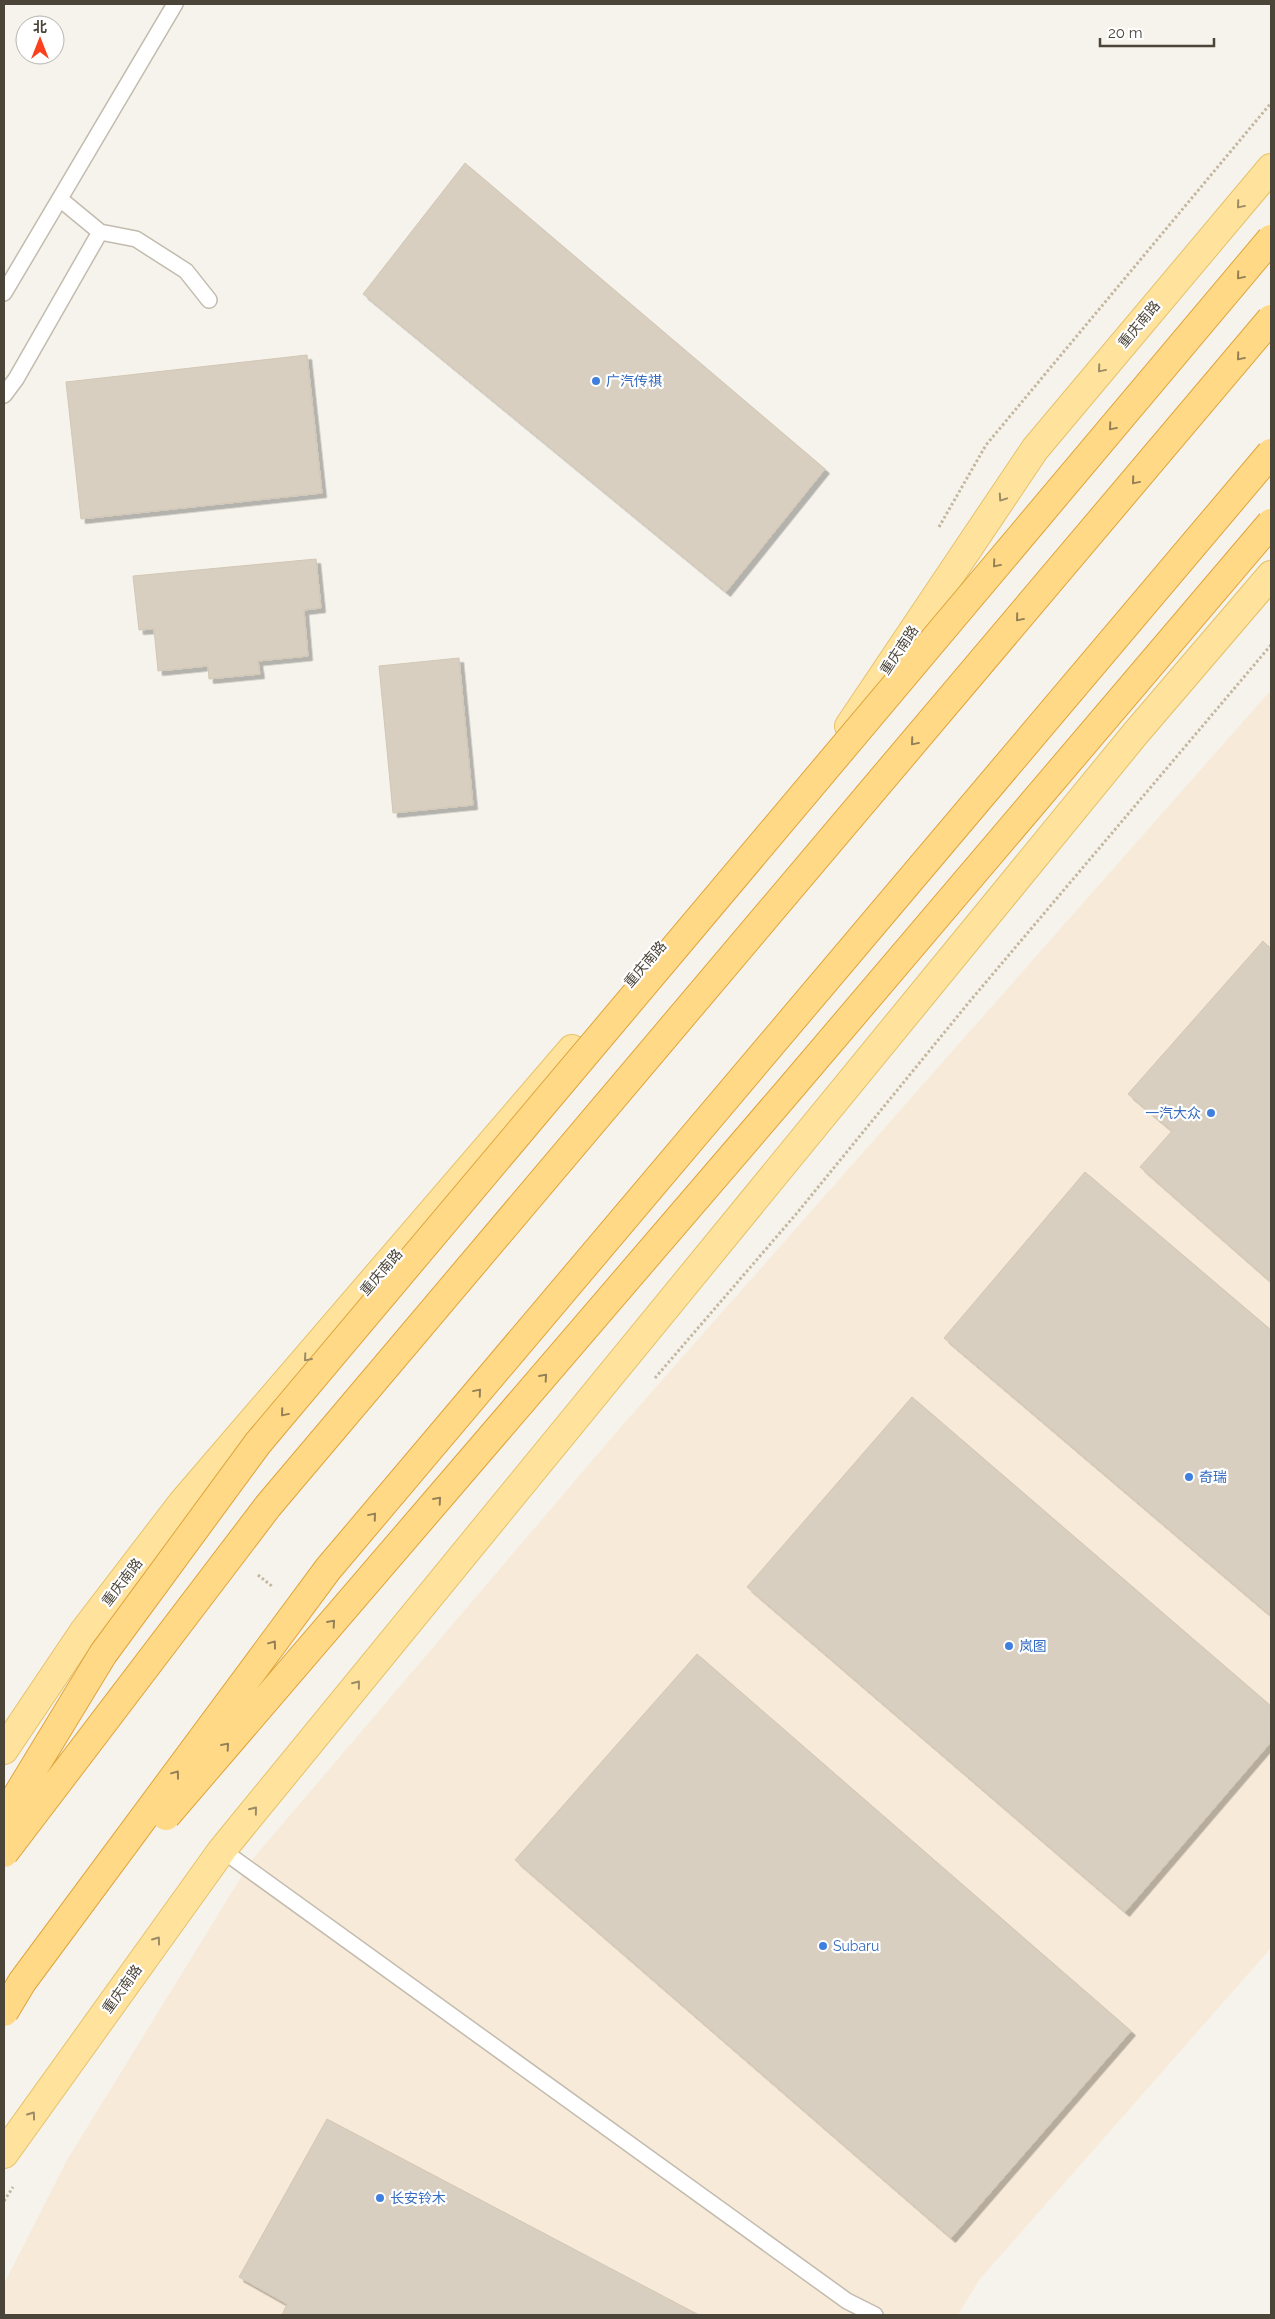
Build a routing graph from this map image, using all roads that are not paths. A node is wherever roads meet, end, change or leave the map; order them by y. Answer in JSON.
{"nodes":[{"id":1,"x":175,"y":4,"type":"edge"},
{"id":2,"x":1271,"y":168,"type":"edge"},
{"id":3,"x":60,"y":199,"type":"junction"},
{"id":4,"x":100,"y":232,"type":"junction"},
{"id":5,"x":1271,"y":239,"type":"edge"},
{"id":6,"x":4,"y":293,"type":"edge"},
{"id":7,"x":209,"y":300,"type":"dead end"},
{"id":8,"x":1271,"y":319,"type":"edge"},
{"id":9,"x":4,"y":395,"type":"edge"},
{"id":10,"x":1271,"y":453,"type":"edge"},
{"id":11,"x":1271,"y":523,"type":"edge"},
{"id":12,"x":1271,"y":575,"type":"edge"},
{"id":13,"x":4,"y":1750,"type":"edge"},
{"id":14,"x":4,"y":1817,"type":"edge"},
{"id":15,"x":222,"y":1850,"type":"junction"},
{"id":16,"x":4,"y":1853,"type":"edge"},
{"id":17,"x":22,"y":1982,"type":"junction"},
{"id":18,"x":4,"y":2012,"type":"edge"},
{"id":19,"x":4,"y":2154,"type":"edge"},
{"id":20,"x":875,"y":2315,"type":"edge"}],
"edges":[{"from":1,"to":3,"type":"lane"},
{"from":2,"to":13,"type":"main road","name":"重庆南路","one_way":true},
{"from":3,"to":4,"type":"lane"},
{"from":3,"to":6,"type":"lane"},
{"from":4,"to":7,"type":"lane"},
{"from":4,"to":9,"type":"lane"},
{"from":5,"to":14,"type":"highway","one_way":true,"bridge":true},
{"from":8,"to":16,"type":"highway","one_way":true,"bridge":true},
{"from":17,"to":10,"type":"highway","one_way":true,"bridge":true},
{"from":17,"to":11,"type":"highway","one_way":true,"bridge":true},
{"from":15,"to":12,"type":"main road","name":"重庆南路","one_way":true},
{"from":19,"to":15,"type":"main road","name":"重庆南路","one_way":true},
{"from":15,"to":20,"type":"lane"},
{"from":17,"to":18,"type":"highway","bridge":true}]}
